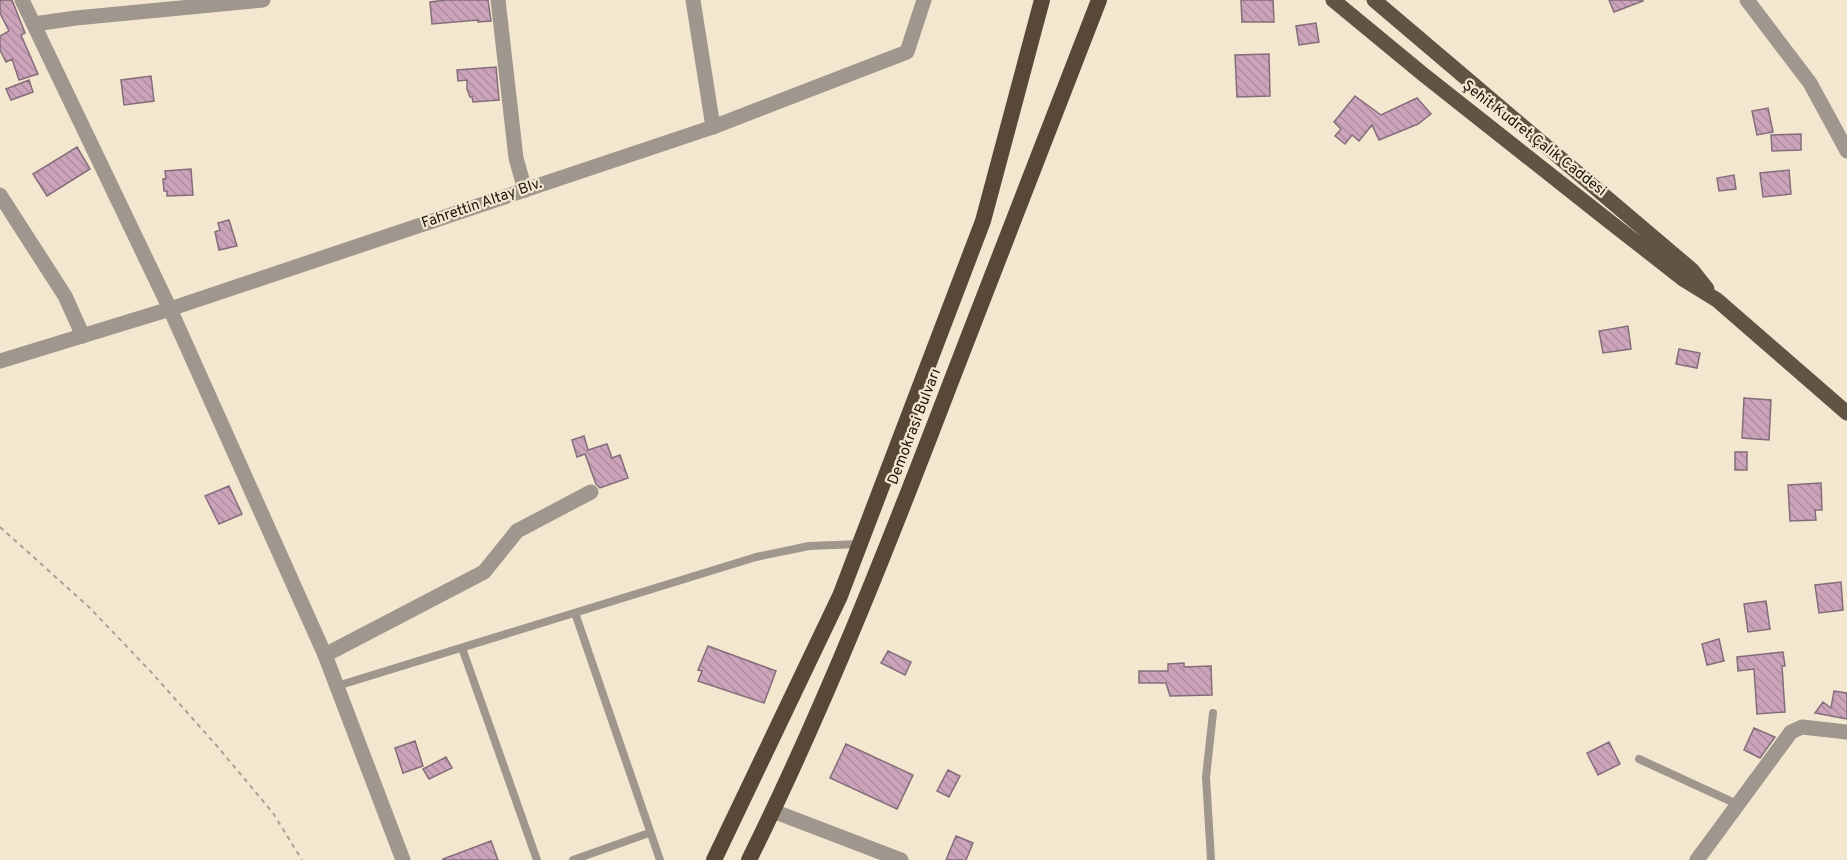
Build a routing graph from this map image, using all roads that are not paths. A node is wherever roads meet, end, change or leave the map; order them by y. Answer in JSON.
{"nodes":[{"id":1,"x":22,"y":0,"type":"edge"},
{"id":2,"x":263,"y":0,"type":"edge"},
{"id":3,"x":498,"y":0,"type":"edge"},
{"id":4,"x":693,"y":0,"type":"edge"},
{"id":5,"x":924,"y":0,"type":"edge"},
{"id":6,"x":1042,"y":0,"type":"edge"},
{"id":7,"x":1099,"y":0,"type":"edge"},
{"id":8,"x":1333,"y":0,"type":"edge"},
{"id":9,"x":1374,"y":0,"type":"edge"},
{"id":10,"x":1747,"y":0,"type":"edge"},
{"id":11,"x":34,"y":24,"type":"junction"},
{"id":12,"x":713,"y":127,"type":"junction"},
{"id":13,"x":1847,"y":151,"type":"edge"},
{"id":14,"x":525,"y":190,"type":"junction"},
{"id":15,"x":0,"y":195,"type":"edge"},
{"id":16,"x":1717,"y":300,"type":"junction"},
{"id":17,"x":170,"y":309,"type":"junction"},
{"id":18,"x":83,"y":336,"type":"junction"},
{"id":19,"x":0,"y":361,"type":"edge"},
{"id":20,"x":1847,"y":412,"type":"edge"},
{"id":21,"x":591,"y":492,"type":"dead end"},
{"id":22,"x":860,"y":544,"type":"junction"},
{"id":23,"x":575,"y":613,"type":"junction"},
{"id":24,"x":462,"y":648,"type":"junction"},
{"id":25,"x":326,"y":655,"type":"junction"},
{"id":26,"x":337,"y":686,"type":"junction"},
{"id":27,"x":1213,"y":712,"type":"dead end"},
{"id":28,"x":1847,"y":732,"type":"edge"},
{"id":29,"x":1639,"y":759,"type":"dead end"},
{"id":30,"x":1739,"y":805,"type":"junction"},
{"id":31,"x":773,"y":811,"type":"junction"},
{"id":32,"x":649,"y":832,"type":"junction"},
{"id":33,"x":403,"y":860,"type":"edge"},
{"id":34,"x":537,"y":860,"type":"edge"},
{"id":35,"x":573,"y":860,"type":"edge"},
{"id":36,"x":660,"y":860,"type":"edge"},
{"id":37,"x":714,"y":860,"type":"edge"},
{"id":38,"x":749,"y":860,"type":"edge"},
{"id":39,"x":901,"y":860,"type":"edge"},
{"id":40,"x":1211,"y":860,"type":"edge"},
{"id":41,"x":1697,"y":860,"type":"edge"}],
"edges":[{"from":1,"to":11,"type":"street"},
{"from":2,"to":11,"type":"street"},
{"from":3,"to":14,"type":"street"},
{"from":4,"to":12,"type":"street"},
{"from":5,"to":12,"type":"street","name":"Fahrettin Altay Blv."},
{"from":6,"to":22,"type":"highway","name":"Demokrasi Bulvarı"},
{"from":7,"to":31,"type":"highway","name":"Demokrasi Bulvarı"},
{"from":8,"to":16,"type":"main road","name":"Şehit Kudret Çalık Caddesi"},
{"from":9,"to":16,"type":"main road","name":"Şehit Kudret Çalık Caddesi"},
{"from":10,"to":13,"type":"street"},
{"from":11,"to":17,"type":"street"},
{"from":12,"to":14,"type":"street","name":"Fahrettin Altay Blv."},
{"from":14,"to":17,"type":"street","name":"Fahrettin Altay Blv."},
{"from":15,"to":18,"type":"street"},
{"from":16,"to":20,"type":"main road","name":"Şehit Kudret Çalık Caddesi"},
{"from":17,"to":18,"type":"street","name":"Fahrettin Altay Blv."},
{"from":17,"to":25,"type":"street"},
{"from":18,"to":19,"type":"street","name":"Fahrettin Altay Blv."},
{"from":21,"to":25,"type":"street"},
{"from":22,"to":23,"type":"lane"},
{"from":22,"to":37,"type":"highway","name":"Demokrasi Bulvarı"},
{"from":23,"to":24,"type":"lane"},
{"from":23,"to":32,"type":"lane"},
{"from":24,"to":26,"type":"lane"},
{"from":24,"to":34,"type":"lane"},
{"from":25,"to":26,"type":"street"},
{"from":26,"to":33,"type":"street"},
{"from":27,"to":40,"type":"lane"},
{"from":28,"to":30,"type":"street"},
{"from":29,"to":30,"type":"lane"},
{"from":30,"to":41,"type":"street"},
{"from":31,"to":38,"type":"highway","name":"Demokrasi Bulvarı"},
{"from":31,"to":39,"type":"street"},
{"from":32,"to":35,"type":"lane"},
{"from":32,"to":36,"type":"lane"}]}
